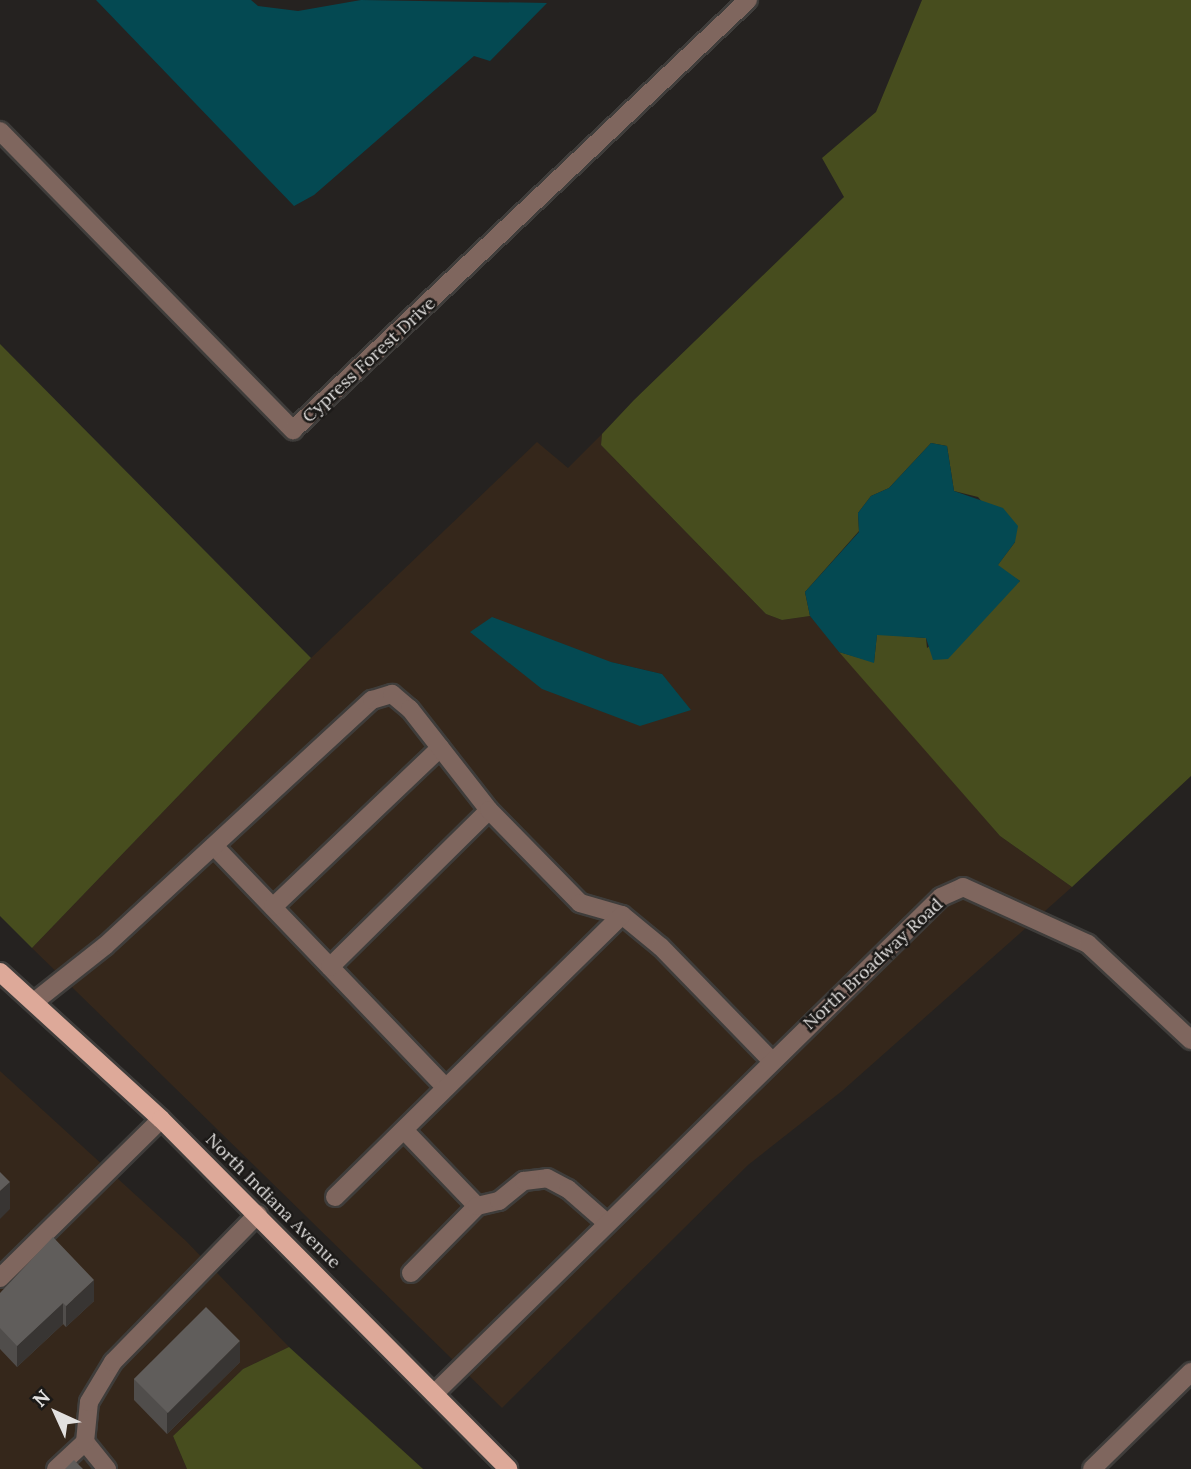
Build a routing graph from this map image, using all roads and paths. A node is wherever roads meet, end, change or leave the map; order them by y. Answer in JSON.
{"nodes":[{"id":1,"x":748,"y":0,"type":"edge"},
{"id":2,"x":0,"y":131,"type":"edge"},
{"id":3,"x":440,"y":748,"type":"junction"},
{"id":4,"x":489,"y":810,"type":"junction"},
{"id":5,"x":214,"y":846,"type":"junction"},
{"id":6,"x":273,"y":907,"type":"junction"},
{"id":7,"x":622,"y":915,"type":"junction"},
{"id":8,"x":330,"y":967,"type":"junction"},
{"id":9,"x":0,"y":972,"type":"edge"},
{"id":10,"x":34,"y":1002,"type":"junction"},
{"id":11,"x":1190,"y":1036,"type":"edge"},
{"id":12,"x":771,"y":1060,"type":"junction"},
{"id":13,"x":446,"y":1088,"type":"junction"},
{"id":14,"x":161,"y":1119,"type":"junction"},
{"id":15,"x":404,"y":1130,"type":"junction"},
{"id":16,"x":335,"y":1197,"type":"dead end"},
{"id":17,"x":477,"y":1206,"type":"junction"},
{"id":18,"x":258,"y":1214,"type":"junction"},
{"id":19,"x":607,"y":1223,"type":"junction"},
{"id":20,"x":411,"y":1273,"type":"dead end"},
{"id":21,"x":0,"y":1278,"type":"edge"},
{"id":22,"x":1191,"y":1372,"type":"edge"},
{"id":23,"x":434,"y":1394,"type":"junction"},
{"id":24,"x":85,"y":1442,"type":"junction"},
{"id":25,"x":56,"y":1469,"type":"edge"},
{"id":26,"x":107,"y":1469,"type":"edge"},
{"id":27,"x":508,"y":1469,"type":"edge"},
{"id":28,"x":1092,"y":1469,"type":"edge"}],
"edges":[{"from":1,"to":2,"type":"street","name":"Cypress Forest Drive"},
{"from":3,"to":4,"type":"street"},
{"from":3,"to":5,"type":"street"},
{"from":3,"to":6,"type":"street"},
{"from":4,"to":7,"type":"street"},
{"from":4,"to":8,"type":"street"},
{"from":5,"to":6,"type":"street"},
{"from":5,"to":10,"type":"street"},
{"from":6,"to":8,"type":"street"},
{"from":7,"to":12,"type":"street"},
{"from":7,"to":13,"type":"street"},
{"from":8,"to":13,"type":"street"},
{"from":9,"to":10,"type":"main road","name":"North Indiana Avenue"},
{"from":10,"to":14,"type":"main road","name":"North Indiana Avenue"},
{"from":11,"to":12,"type":"street","name":"North Broadway Road"},
{"from":12,"to":19,"type":"street","name":"North Broadway Road"},
{"from":13,"to":15,"type":"street"},
{"from":14,"to":18,"type":"main road","name":"North Indiana Avenue"},
{"from":14,"to":21,"type":"street"},
{"from":15,"to":16,"type":"street"},
{"from":15,"to":17,"type":"street"},
{"from":17,"to":19,"type":"street"},
{"from":17,"to":20,"type":"street"},
{"from":18,"to":23,"type":"main road","name":"North Indiana Avenue"},
{"from":18,"to":24,"type":"street"},
{"from":19,"to":23,"type":"street","name":"North Broadway Road"},
{"from":22,"to":28,"type":"street"},
{"from":23,"to":27,"type":"main road","name":"North Indiana Avenue"},
{"from":24,"to":25,"type":"street"},
{"from":24,"to":26,"type":"street"}]}
